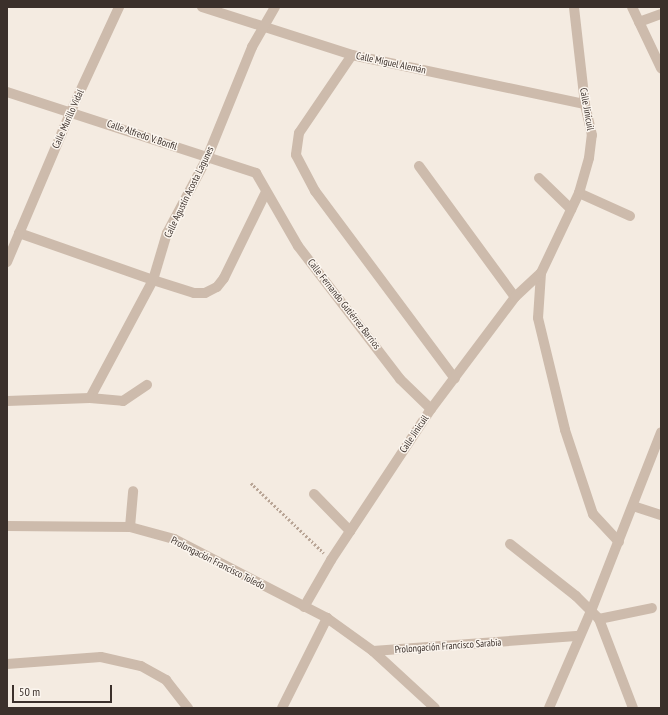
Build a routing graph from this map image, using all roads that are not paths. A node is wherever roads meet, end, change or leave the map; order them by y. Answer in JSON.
{"nodes":[{"id":1,"x":119,"y":7,"type":"edge"},
{"id":2,"x":202,"y":7,"type":"edge"},
{"id":3,"x":275,"y":7,"type":"edge"},
{"id":4,"x":574,"y":7,"type":"edge"},
{"id":5,"x":632,"y":7,"type":"edge"},
{"id":6,"x":661,"y":14,"type":"edge"},
{"id":7,"x":639,"y":22,"type":"junction"},
{"id":8,"x":266,"y":26,"type":"junction"},
{"id":9,"x":352,"y":55,"type":"junction"},
{"id":10,"x":661,"y":68,"type":"edge"},
{"id":11,"x":7,"y":92,"type":"edge"},
{"id":12,"x":585,"y":104,"type":"junction"},
{"id":13,"x":70,"y":111,"type":"junction"},
{"id":14,"x":207,"y":158,"type":"junction"},
{"id":15,"x":419,"y":166,"type":"dead end"},
{"id":16,"x":539,"y":178,"type":"dead end"},
{"id":17,"x":266,"y":192,"type":"junction"},
{"id":18,"x":579,"y":193,"type":"junction"},
{"id":19,"x":571,"y":209,"type":"junction"},
{"id":20,"x":630,"y":216,"type":"dead end"},
{"id":21,"x":19,"y":232,"type":"junction"},
{"id":22,"x":7,"y":262,"type":"edge"},
{"id":23,"x":541,"y":273,"type":"junction"},
{"id":24,"x":153,"y":280,"type":"junction"},
{"id":25,"x":516,"y":297,"type":"junction"},
{"id":26,"x":455,"y":379,"type":"junction"},
{"id":27,"x":147,"y":385,"type":"dead end"},
{"id":28,"x":90,"y":398,"type":"junction"},
{"id":29,"x":7,"y":401,"type":"edge"},
{"id":30,"x":431,"y":409,"type":"junction"},
{"id":31,"x":661,"y":432,"type":"edge"},
{"id":32,"x":133,"y":491,"type":"dead end"},
{"id":33,"x":314,"y":494,"type":"dead end"},
{"id":34,"x":633,"y":506,"type":"junction"},
{"id":35,"x":661,"y":515,"type":"edge"},
{"id":36,"x":7,"y":526,"type":"edge"},
{"id":37,"x":130,"y":527,"type":"junction"},
{"id":38,"x":350,"y":530,"type":"junction"},
{"id":39,"x":618,"y":542,"type":"junction"},
{"id":40,"x":510,"y":544,"type":"dead end"},
{"id":41,"x":304,"y":607,"type":"junction"},
{"id":42,"x":652,"y":608,"type":"dead end"},
{"id":43,"x":591,"y":611,"type":"junction"},
{"id":44,"x":327,"y":618,"type":"junction"},
{"id":45,"x":599,"y":619,"type":"junction"},
{"id":46,"x":579,"y":636,"type":"junction"},
{"id":47,"x":373,"y":651,"type":"junction"},
{"id":48,"x":7,"y":664,"type":"edge"},
{"id":49,"x":188,"y":708,"type":"edge"},
{"id":50,"x":282,"y":708,"type":"edge"},
{"id":51,"x":435,"y":708,"type":"edge"},
{"id":52,"x":549,"y":708,"type":"edge"},
{"id":53,"x":633,"y":708,"type":"edge"}],
"edges":[{"from":1,"to":13,"type":"street","name":"Calle Murillo Vidal"},
{"from":2,"to":8,"type":"street","name":"Calle Miguel Alemán"},
{"from":3,"to":8,"type":"street","name":"Calle Agustín Acosta Lagunes"},
{"from":4,"to":12,"type":"street","name":"Calle Jinicuil"},
{"from":5,"to":7,"type":"street"},
{"from":6,"to":7,"type":"street"},
{"from":7,"to":10,"type":"street"},
{"from":8,"to":9,"type":"street","name":"Calle Miguel Alemán"},
{"from":8,"to":14,"type":"street","name":"Calle Agustín Acosta Lagunes"},
{"from":9,"to":12,"type":"street","name":"Calle Miguel Alemán"},
{"from":9,"to":26,"type":"street"},
{"from":11,"to":13,"type":"street","name":"Calle Alfredo V. Bonfil"},
{"from":12,"to":18,"type":"street","name":"Calle Jinicuil"},
{"from":13,"to":14,"type":"street","name":"Calle Alfredo V. Bonfil"},
{"from":13,"to":21,"type":"street","name":"Calle Murillo Vidal"},
{"from":14,"to":17,"type":"street","name":"Calle Alfredo V. Bonfil"},
{"from":14,"to":24,"type":"street","name":"Calle Agustín Acosta Lagunes"},
{"from":15,"to":25,"type":"street"},
{"from":16,"to":19,"type":"street"},
{"from":17,"to":24,"type":"street"},
{"from":17,"to":30,"type":"street","name":"Calle Fernando Gutiérrez Barrios"},
{"from":18,"to":19,"type":"street","name":"Calle Jinicuil"},
{"from":18,"to":20,"type":"street"},
{"from":19,"to":23,"type":"street","name":"Calle Jinicuil"},
{"from":21,"to":22,"type":"street","name":"Calle Murillo Vidal"},
{"from":21,"to":24,"type":"street"},
{"from":23,"to":25,"type":"street","name":"Calle Jinicuil"},
{"from":23,"to":39,"type":"street","name":"Calle Jinicuil"},
{"from":24,"to":28,"type":"street","name":"Calle Agustín Acosta Lagunes"},
{"from":25,"to":26,"type":"street","name":"Calle Jinicuil"},
{"from":26,"to":30,"type":"street","name":"Calle Jinicuil"},
{"from":27,"to":28,"type":"street"},
{"from":28,"to":29,"type":"street"},
{"from":30,"to":38,"type":"street","name":"Calle Jinicuil"},
{"from":31,"to":34,"type":"street"},
{"from":32,"to":37,"type":"street"},
{"from":33,"to":38,"type":"street"},
{"from":34,"to":35,"type":"street"},
{"from":34,"to":39,"type":"street"},
{"from":36,"to":37,"type":"street","name":"Prolongación Francisco Toledo"},
{"from":37,"to":41,"type":"street","name":"Prolongación Francisco Toledo"},
{"from":38,"to":41,"type":"street","name":"Calle Jinicuil"},
{"from":39,"to":43,"type":"street"},
{"from":40,"to":43,"type":"street"},
{"from":41,"to":44,"type":"street","name":"Prolongación Francisco Toledo"},
{"from":42,"to":45,"type":"street"},
{"from":43,"to":45,"type":"street"},
{"from":43,"to":46,"type":"street"},
{"from":44,"to":47,"type":"street"},
{"from":44,"to":50,"type":"street"},
{"from":45,"to":53,"type":"street"},
{"from":46,"to":47,"type":"street","name":"Prolongación Francisco Sarabia"},
{"from":46,"to":52,"type":"street"},
{"from":47,"to":51,"type":"street"},
{"from":48,"to":49,"type":"street"}]}
